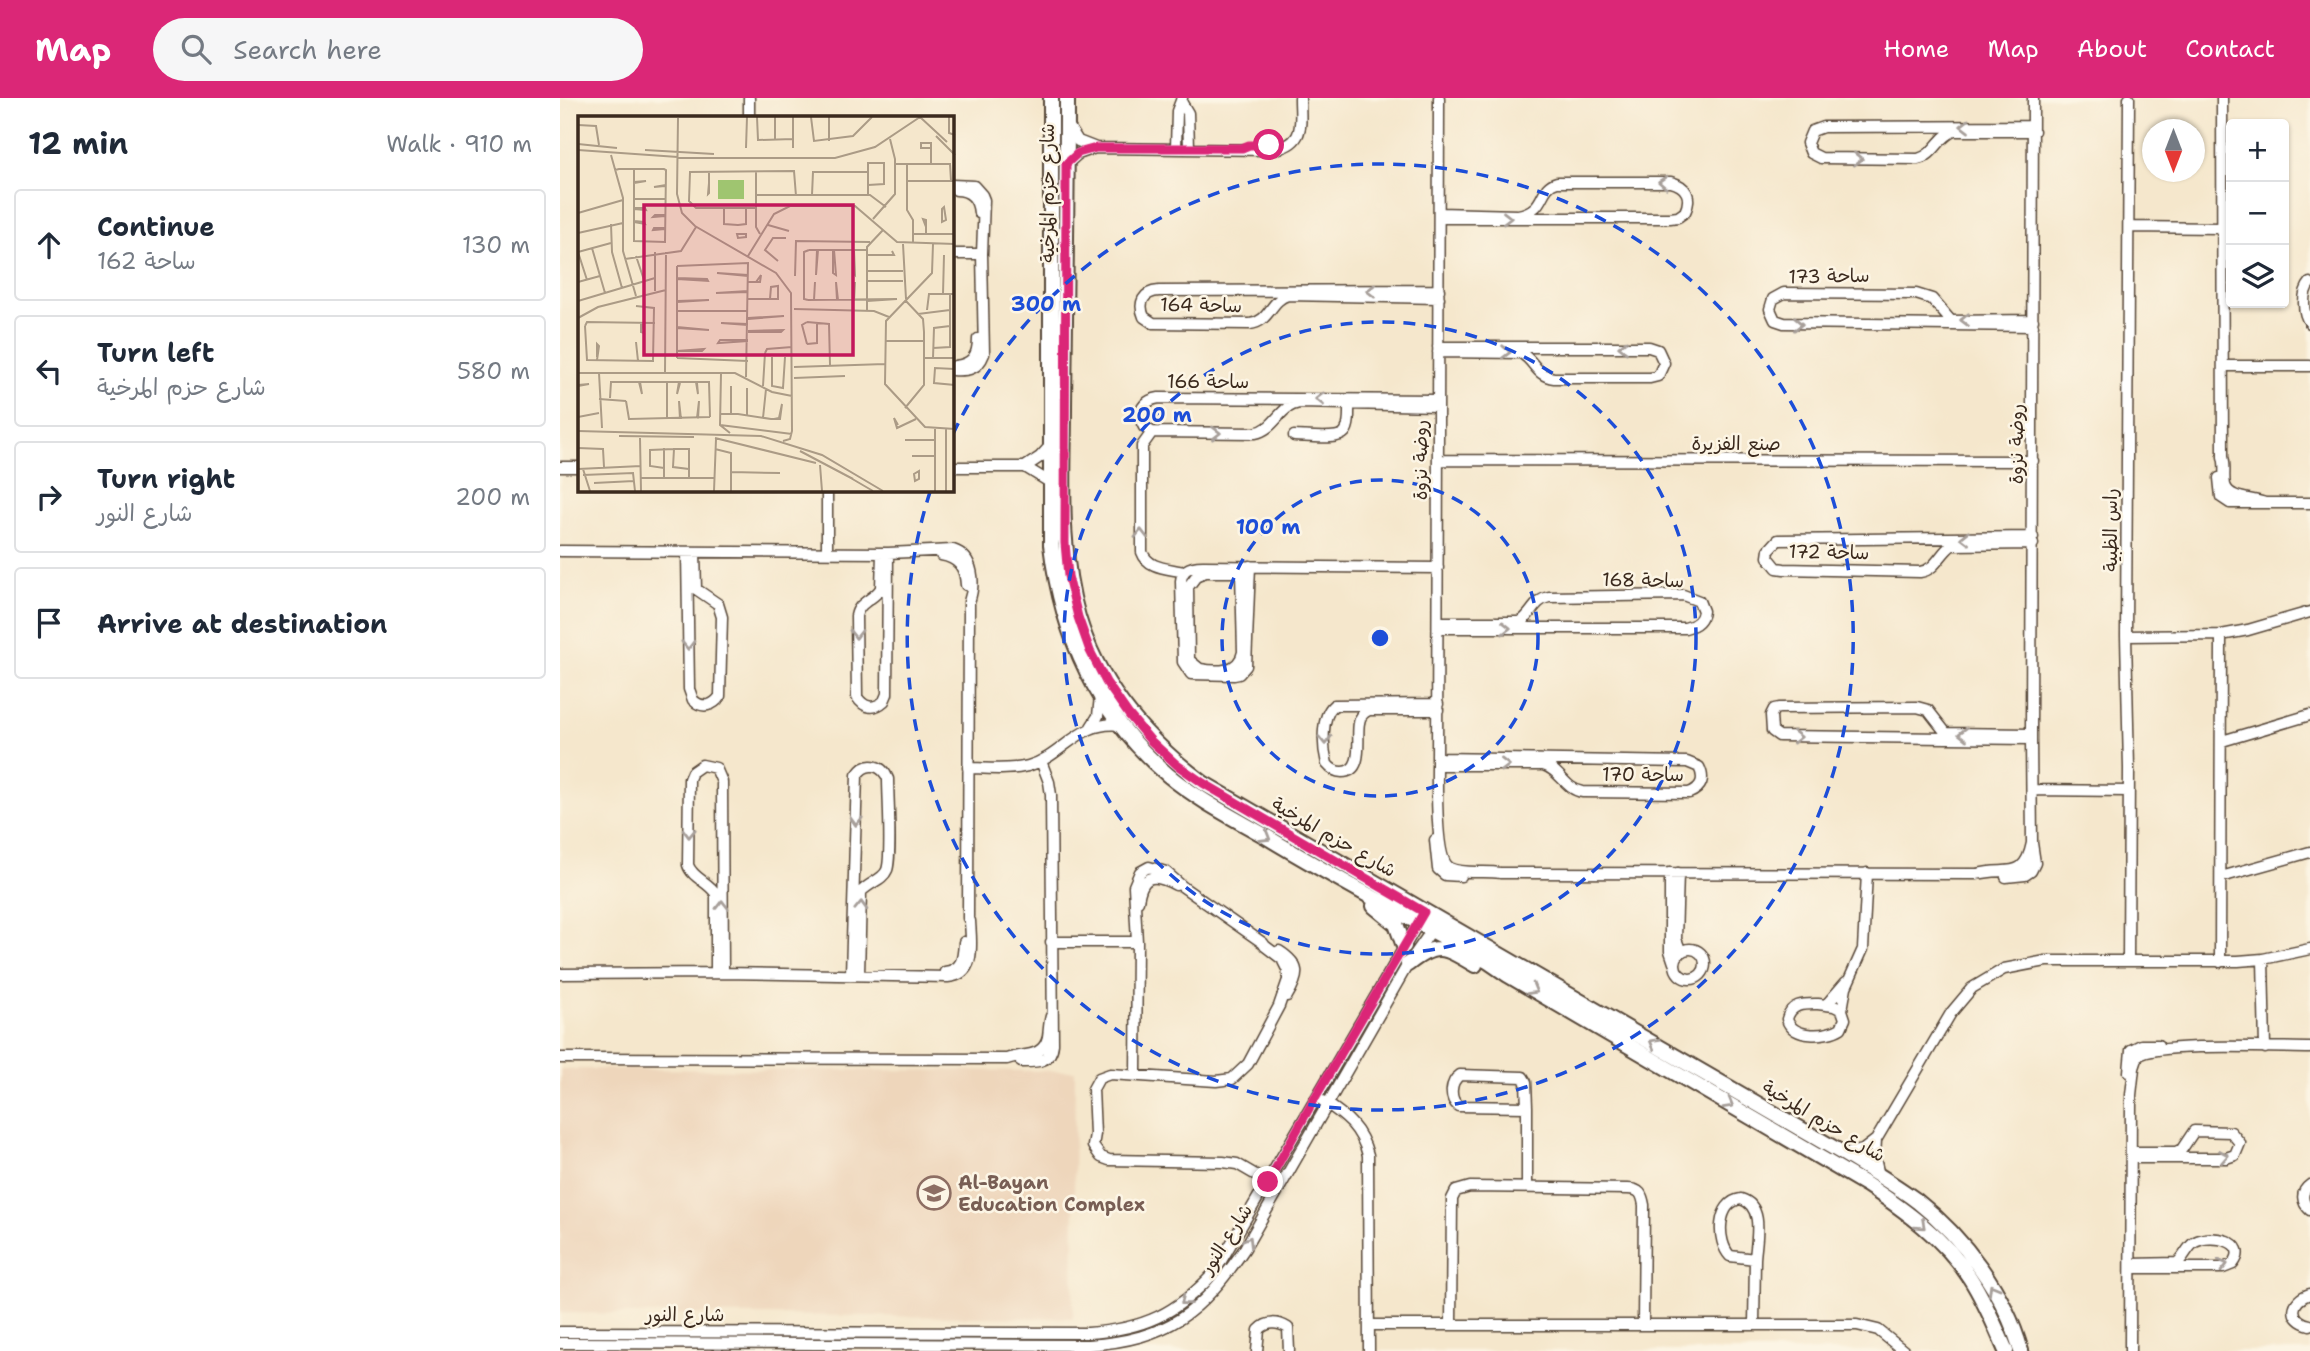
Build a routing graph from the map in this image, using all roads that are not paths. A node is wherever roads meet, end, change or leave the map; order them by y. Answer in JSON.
{"nodes":[{"id":1,"x":750,"y":98,"type":"edge"},
{"id":2,"x":1051,"y":98,"type":"edge"},
{"id":3,"x":1067,"y":98,"type":"edge"},
{"id":4,"x":1300,"y":98,"type":"edge"},
{"id":5,"x":1439,"y":98,"type":"edge"},
{"id":6,"x":2033,"y":98,"type":"edge"},
{"id":7,"x":2129,"y":98,"type":"edge"},
{"id":8,"x":2223,"y":99,"type":"edge"},
{"id":9,"x":1182,"y":101,"type":"edge"},
{"id":10,"x":749,"y":116,"type":"edge"},
{"id":11,"x":1067,"y":123,"type":"junction"},
{"id":12,"x":1924,"y":126,"type":"junction"},
{"id":13,"x":2034,"y":129,"type":"junction"},
{"id":14,"x":1937,"y":144,"type":"junction"},
{"id":15,"x":1096,"y":148,"type":"junction"},
{"id":16,"x":1177,"y":148,"type":"junction"},
{"id":17,"x":1189,"y":148,"type":"junction"},
{"id":18,"x":1066,"y":164,"type":"junction"},
{"id":19,"x":954,"y":188,"type":"edge"},
{"id":20,"x":1542,"y":199,"type":"junction"},
{"id":21,"x":1439,"y":215,"type":"junction"},
{"id":22,"x":1553,"y":217,"type":"junction"},
{"id":23,"x":2129,"y":227,"type":"junction"},
{"id":24,"x":2221,"y":228,"type":"junction"},
{"id":25,"x":954,"y":254,"type":"edge"},
{"id":26,"x":982,"y":254,"type":"junction"},
{"id":27,"x":2310,"y":283,"type":"edge"},
{"id":28,"x":1264,"y":291,"type":"junction"},
{"id":29,"x":1439,"y":294,"type":"junction"},
{"id":30,"x":1935,"y":302,"type":"junction"},
{"id":31,"x":1272,"y":310,"type":"junction"},
{"id":32,"x":2034,"y":323,"type":"junction"},
{"id":33,"x":2310,"y":323,"type":"edge"},
{"id":34,"x":1926,"y":325,"type":"junction"},
{"id":35,"x":1544,"y":347,"type":"junction"},
{"id":36,"x":1438,"y":349,"type":"junction"},
{"id":37,"x":2222,"y":366,"type":"junction"},
{"id":38,"x":2310,"y":366,"type":"edge"},
{"id":39,"x":954,"y":368,"type":"edge"},
{"id":40,"x":1535,"y":369,"type":"junction"},
{"id":41,"x":1270,"y":399,"type":"junction"},
{"id":42,"x":1438,"y":403,"type":"junction"},
{"id":43,"x":1349,"y":404,"type":"junction"},
{"id":44,"x":1280,"y":416,"type":"junction"},
{"id":45,"x":1152,"y":432,"type":"junction"},
{"id":46,"x":1294,"y":436,"type":"dead end"},
{"id":47,"x":1052,"y":444,"type":"junction"},
{"id":48,"x":1439,"y":460,"type":"junction"},
{"id":49,"x":2033,"y":461,"type":"junction"},
{"id":50,"x":560,"y":467,"type":"edge"},
{"id":51,"x":578,"y":467,"type":"edge"},
{"id":52,"x":954,"y":467,"type":"edge"},
{"id":53,"x":1025,"y":467,"type":"junction"},
{"id":54,"x":1051,"y":484,"type":"junction"},
{"id":55,"x":827,"y":492,"type":"edge"},
{"id":56,"x":2310,"y":503,"type":"edge"},
{"id":57,"x":1926,"y":538,"type":"junction"},
{"id":58,"x":2033,"y":540,"type":"junction"},
{"id":59,"x":560,"y":551,"type":"edge"},
{"id":60,"x":691,"y":552,"type":"junction"},
{"id":61,"x":827,"y":552,"type":"junction"},
{"id":62,"x":885,"y":552,"type":"junction"},
{"id":63,"x":1940,"y":556,"type":"junction"},
{"id":64,"x":1245,"y":569,"type":"junction"},
{"id":65,"x":1438,"y":570,"type":"junction"},
{"id":66,"x":1184,"y":572,"type":"junction"},
{"id":67,"x":708,"y":598,"type":"junction"},
{"id":68,"x":871,"y":598,"type":"junction"},
{"id":69,"x":889,"y":610,"type":"junction"},
{"id":70,"x":1532,"y":610,"type":"junction"},
{"id":71,"x":687,"y":611,"type":"junction"},
{"id":72,"x":2310,"y":612,"type":"edge"},
{"id":73,"x":1438,"y":625,"type":"junction"},
{"id":74,"x":1545,"y":628,"type":"junction"},
{"id":75,"x":2221,"y":635,"type":"junction"},
{"id":76,"x":2126,"y":636,"type":"junction"},
{"id":77,"x":1100,"y":696,"type":"junction"},
{"id":78,"x":1349,"y":704,"type":"junction"},
{"id":79,"x":1438,"y":707,"type":"junction"},
{"id":80,"x":2310,"y":715,"type":"edge"},
{"id":81,"x":1935,"y":718,"type":"junction"},
{"id":82,"x":1359,"y":724,"type":"junction"},
{"id":83,"x":1120,"y":725,"type":"junction"},
{"id":84,"x":1090,"y":727,"type":"junction"},
{"id":85,"x":2031,"y":736,"type":"junction"},
{"id":86,"x":1923,"y":738,"type":"junction"},
{"id":87,"x":2222,"y":741,"type":"junction"},
{"id":88,"x":1576,"y":760,"type":"junction"},
{"id":89,"x":1041,"y":761,"type":"junction"},
{"id":90,"x":1437,"y":761,"type":"junction"},
{"id":91,"x":968,"y":768,"type":"junction"},
{"id":92,"x":1564,"y":781,"type":"junction"},
{"id":93,"x":2032,"y":790,"type":"junction"},
{"id":94,"x":2129,"y":791,"type":"junction"},
{"id":95,"x":2310,"y":852,"type":"edge"},
{"id":96,"x":854,"y":869,"type":"junction"},
{"id":97,"x":722,"y":872,"type":"junction"},
{"id":98,"x":1674,"y":873,"type":"junction"},
{"id":99,"x":1867,"y":873,"type":"junction"},
{"id":100,"x":2221,"y":877,"type":"junction"},
{"id":101,"x":875,"y":881,"type":"junction"},
{"id":102,"x":1342,"y":881,"type":"junction"},
{"id":103,"x":705,"y":883,"type":"junction"},
{"id":104,"x":1422,"y":917,"type":"junction"},
{"id":105,"x":1435,"y":925,"type":"junction"},
{"id":106,"x":1051,"y":942,"type":"junction"},
{"id":107,"x":1137,"y":942,"type":"junction"},
{"id":108,"x":1404,"y":946,"type":"junction"},
{"id":109,"x":2310,"y":949,"type":"edge"},
{"id":110,"x":1681,"y":952,"type":"junction"},
{"id":111,"x":2263,"y":959,"type":"junction"},
{"id":112,"x":2128,"y":961,"type":"junction"},
{"id":113,"x":2220,"y":962,"type":"junction"},
{"id":114,"x":1408,"y":964,"type":"junction"},
{"id":115,"x":1674,"y":964,"type":"junction"},
{"id":116,"x":719,"y":973,"type":"junction"},
{"id":117,"x":560,"y":974,"type":"edge"},
{"id":118,"x":855,"y":974,"type":"junction"},
{"id":119,"x":1508,"y":975,"type":"junction"},
{"id":120,"x":1849,"y":979,"type":"junction"},
{"id":121,"x":1826,"y":1005,"type":"junction"},
{"id":122,"x":1842,"y":1010,"type":"junction"},
{"id":123,"x":2265,"y":1048,"type":"junction"},
{"id":124,"x":2310,"y":1048,"type":"edge"},
{"id":125,"x":560,"y":1058,"type":"edge"},
{"id":126,"x":1136,"y":1075,"type":"junction"},
{"id":127,"x":1316,"y":1096,"type":"junction"},
{"id":128,"x":1328,"y":1104,"type":"junction"},
{"id":129,"x":1527,"y":1107,"type":"junction"},
{"id":130,"x":1877,"y":1140,"type":"junction"},
{"id":131,"x":2185,"y":1144,"type":"junction"},
{"id":132,"x":1844,"y":1154,"type":"junction"},
{"id":133,"x":2132,"y":1155,"type":"junction"},
{"id":134,"x":2197,"y":1158,"type":"junction"},
{"id":135,"x":1879,"y":1176,"type":"junction"},
{"id":136,"x":1268,"y":1182,"type":"junction"},
{"id":137,"x":2310,"y":1185,"type":"edge"},
{"id":138,"x":1527,"y":1187,"type":"junction"},
{"id":139,"x":2310,"y":1210,"type":"edge"},
{"id":140,"x":2185,"y":1255,"type":"junction"},
{"id":141,"x":1755,"y":1259,"type":"junction"},
{"id":142,"x":2131,"y":1266,"type":"junction"},
{"id":143,"x":2199,"y":1268,"type":"junction"},
{"id":144,"x":2310,"y":1294,"type":"edge"},
{"id":145,"x":1370,"y":1325,"type":"junction"},
{"id":146,"x":1451,"y":1325,"type":"junction"},
{"id":147,"x":1643,"y":1325,"type":"junction"},
{"id":148,"x":1754,"y":1325,"type":"junction"},
{"id":149,"x":2310,"y":1325,"type":"edge"},
{"id":150,"x":780,"y":1331,"type":"junction"},
{"id":151,"x":560,"y":1332,"type":"edge"},
{"id":152,"x":560,"y":1343,"type":"edge"},
{"id":153,"x":781,"y":1345,"type":"junction"},
{"id":154,"x":1257,"y":1351,"type":"edge"},
{"id":155,"x":1289,"y":1351,"type":"edge"},
{"id":156,"x":1369,"y":1351,"type":"edge"},
{"id":157,"x":1904,"y":1351,"type":"edge"},
{"id":158,"x":2006,"y":1351,"type":"edge"},
{"id":159,"x":2021,"y":1351,"type":"edge"},
{"id":160,"x":2130,"y":1351,"type":"edge"}],
"edges":[{"from":1,"to":10,"type":"street"},
{"from":2,"to":47,"type":"street","name":"شارع حزم المرخية"},
{"from":3,"to":11,"type":"street","name":"شارع حزم المرخية"},
{"from":4,"to":17,"type":"street"},
{"from":5,"to":21,"type":"street","name":"روضة نزوة"},
{"from":6,"to":13,"type":"street","name":"روضة نزوة"},
{"from":7,"to":23,"type":"street","name":"راس الظبية"},
{"from":8,"to":24,"type":"street"},
{"from":9,"to":16,"type":"street"},
{"from":9,"to":17,"type":"street"},
{"from":11,"to":15,"type":"street"},
{"from":11,"to":18,"type":"street","name":"شارع حزم المرخية"},
{"from":13,"to":12,"type":"street","one_way":true},
{"from":12,"to":14,"type":"street"},
{"from":12,"to":14,"type":"street","one_way":true},
{"from":13,"to":14,"type":"street"},
{"from":13,"to":32,"type":"street","name":"روضة نزوة"},
{"from":15,"to":16,"type":"street"},
{"from":15,"to":18,"type":"street"},
{"from":16,"to":17,"type":"street"},
{"from":18,"to":104,"type":"street","name":"شارع حزم المرخية"},
{"from":19,"to":26,"type":"street"},
{"from":20,"to":21,"type":"street"},
{"from":20,"to":22,"type":"street"},
{"from":22,"to":20,"type":"street","one_way":true},
{"from":21,"to":22,"type":"street","one_way":true},
{"from":21,"to":29,"type":"street","name":"روضة نزوة"},
{"from":23,"to":24,"type":"street"},
{"from":23,"to":76,"type":"street","name":"راس الظبية"},
{"from":24,"to":37,"type":"street"},
{"from":25,"to":26,"type":"street"},
{"from":26,"to":39,"type":"street"},
{"from":27,"to":33,"type":"street"},
{"from":29,"to":28,"type":"street","name":"ساحة 164","one_way":true},
{"from":28,"to":31,"type":"street"},
{"from":28,"to":31,"type":"street","name":"ساحة 164"},
{"from":29,"to":31,"type":"street","name":"ساحة 164"},
{"from":29,"to":36,"type":"street","name":"روضة نزوة"},
{"from":32,"to":30,"type":"street","name":"ساحة 173","one_way":true},
{"from":30,"to":34,"type":"street"},
{"from":30,"to":34,"type":"street","name":"ساحة 173","one_way":true},
{"from":32,"to":34,"type":"street","name":"ساحة 173"},
{"from":32,"to":49,"type":"street","name":"روضة نزوة"},
{"from":35,"to":36,"type":"street"},
{"from":35,"to":40,"type":"street"},
{"from":40,"to":35,"type":"street","one_way":true},
{"from":36,"to":40,"type":"street","one_way":true},
{"from":36,"to":42,"type":"street","name":"روضة نزوة"},
{"from":37,"to":38,"type":"street"},
{"from":37,"to":56,"type":"street"},
{"from":42,"to":41,"type":"street","name":"ساحة 166","one_way":true},
{"from":41,"to":44,"type":"street"},
{"from":41,"to":45,"type":"street","name":"ساحة 166"},
{"from":42,"to":43,"type":"street"},
{"from":42,"to":48,"type":"street","name":"روضة نزوة"},
{"from":43,"to":44,"type":"street"},
{"from":43,"to":46,"type":"street"},
{"from":45,"to":44,"type":"street","one_way":true},
{"from":66,"to":45,"type":"street","one_way":true},
{"from":47,"to":53,"type":"street"},
{"from":47,"to":54,"type":"street","name":"شارع حزم المرخية"},
{"from":48,"to":49,"type":"street","name":"صنع الفزيرة"},
{"from":48,"to":65,"type":"street","name":"روضة نزوة"},
{"from":49,"to":58,"type":"street","name":"روضة نزوة"},
{"from":50,"to":51,"type":"street"},
{"from":52,"to":53,"type":"street"},
{"from":53,"to":54,"type":"street"},
{"from":54,"to":77,"type":"street","name":"شارع حزم المرخية"},
{"from":55,"to":61,"type":"street"},
{"from":58,"to":57,"type":"street","name":"ساحة 172","one_way":true},
{"from":57,"to":63,"type":"street"},
{"from":57,"to":63,"type":"street","name":"ساحة 172"},
{"from":58,"to":63,"type":"street","name":"ساحة 172"},
{"from":58,"to":85,"type":"street","name":"روضة نزوة"},
{"from":59,"to":60,"type":"street"},
{"from":60,"to":61,"type":"street"},
{"from":60,"to":67,"type":"street"},
{"from":60,"to":71,"type":"street"},
{"from":61,"to":62,"type":"street"},
{"from":62,"to":68,"type":"street"},
{"from":62,"to":69,"type":"street"},
{"from":62,"to":91,"type":"street"},
{"from":64,"to":64,"type":"street"},
{"from":64,"to":65,"type":"street"},
{"from":64,"to":66,"type":"street"},
{"from":64,"to":66,"type":"street"},
{"from":65,"to":73,"type":"street","name":"روضة نزوة"},
{"from":67,"to":71,"type":"street"},
{"from":71,"to":67,"type":"street","one_way":true},
{"from":68,"to":69,"type":"street"},
{"from":68,"to":69,"type":"street","one_way":true},
{"from":70,"to":73,"type":"street","name":"ساحة 168"},
{"from":70,"to":74,"type":"street"},
{"from":70,"to":74,"type":"street","name":"ساحة 168"},
{"from":72,"to":75,"type":"street"},
{"from":73,"to":74,"type":"street","name":"ساحة 168","one_way":true},
{"from":73,"to":79,"type":"street","name":"روضة نزوة"},
{"from":75,"to":76,"type":"street"},
{"from":75,"to":87,"type":"street"},
{"from":76,"to":94,"type":"street","name":"راس الظبية"},
{"from":77,"to":83,"type":"street","name":"شارع حزم المرخية"},
{"from":77,"to":84,"type":"street"},
{"from":78,"to":79,"type":"street"},
{"from":78,"to":82,"type":"street"},
{"from":78,"to":82,"type":"street","one_way":true},
{"from":79,"to":82,"type":"street"},
{"from":79,"to":90,"type":"street","name":"روضة نزوة"},
{"from":80,"to":87,"type":"street"},
{"from":85,"to":81,"type":"street","one_way":true},
{"from":81,"to":86,"type":"street"},
{"from":81,"to":86,"type":"street","one_way":true},
{"from":83,"to":84,"type":"street"},
{"from":83,"to":102,"type":"street","name":"شارع حزم المرخية","one_way":true},
{"from":84,"to":89,"type":"street"},
{"from":85,"to":86,"type":"street"},
{"from":85,"to":93,"type":"street","name":"روضة نزوة"},
{"from":87,"to":100,"type":"street"},
{"from":88,"to":90,"type":"street","name":"ساحة 170"},
{"from":88,"to":92,"type":"street"},
{"from":88,"to":92,"type":"street","name":"ساحة 170"},
{"from":89,"to":91,"type":"street"},
{"from":89,"to":106,"type":"street"},
{"from":90,"to":92,"type":"street","name":"ساحة 170","one_way":true},
{"from":90,"to":98,"type":"street","name":"روضة نزوة"},
{"from":91,"to":118,"type":"street"},
{"from":93,"to":94,"type":"street"},
{"from":93,"to":99,"type":"street","name":"روضة نزوة"},
{"from":94,"to":112,"type":"street","name":"راس الظبية"},
{"from":95,"to":100,"type":"street"},
{"from":96,"to":101,"type":"street"},
{"from":101,"to":96,"type":"street","one_way":true},
{"from":96,"to":118,"type":"street"},
{"from":97,"to":103,"type":"street"},
{"from":97,"to":103,"type":"street","one_way":true},
{"from":116,"to":97,"type":"street","one_way":true},
{"from":98,"to":99,"type":"street","name":"روضة نزوة"},
{"from":98,"to":110,"type":"street"},
{"from":98,"to":115,"type":"street"},
{"from":99,"to":120,"type":"street"},
{"from":100,"to":113,"type":"street"},
{"from":118,"to":101,"type":"street","one_way":true},
{"from":102,"to":104,"type":"street","name":"شارع حزم المرخية"},
{"from":102,"to":108,"type":"street"},
{"from":103,"to":116,"type":"street"},
{"from":104,"to":105,"type":"street","name":"شارع حزم المرخية"},
{"from":104,"to":108,"type":"street","name":"شارع النور"},
{"from":105,"to":114,"type":"street","name":"شارع النور"},
{"from":105,"to":119,"type":"street","name":"شارع حزم المرخية"},
{"from":132,"to":105,"type":"street","name":"شارع حزم المرخية","one_way":true},
{"from":106,"to":107,"type":"street"},
{"from":106,"to":125,"type":"street"},
{"from":107,"to":126,"type":"street"},
{"from":107,"to":126,"type":"street"},
{"from":108,"to":127,"type":"street","name":"شارع النور"},
{"from":109,"to":111,"type":"street"},
{"from":110,"to":115,"type":"street"},
{"from":110,"to":115,"type":"street"},
{"from":111,"to":113,"type":"street"},
{"from":111,"to":123,"type":"street"},
{"from":112,"to":113,"type":"street"},
{"from":112,"to":130,"type":"street"},
{"from":114,"to":119,"type":"street"},
{"from":114,"to":128,"type":"street","name":"شارع النور"},
{"from":116,"to":117,"type":"street"},
{"from":116,"to":118,"type":"street"},
{"from":119,"to":158,"type":"street","name":"شارع حزم المرخية","one_way":true},
{"from":120,"to":121,"type":"street"},
{"from":120,"to":122,"type":"street"},
{"from":121,"to":122,"type":"street"},
{"from":121,"to":122,"type":"street"},
{"from":123,"to":124,"type":"street"},
{"from":123,"to":133,"type":"street"},
{"from":126,"to":136,"type":"street"},
{"from":127,"to":128,"type":"street"},
{"from":127,"to":136,"type":"street","name":"شارع النور"},
{"from":128,"to":145,"type":"street"},
{"from":153,"to":128,"type":"street","name":"شارع النور","one_way":true},
{"from":129,"to":129,"type":"street"},
{"from":129,"to":138,"type":"street"},
{"from":130,"to":132,"type":"street"},
{"from":130,"to":135,"type":"street"},
{"from":131,"to":133,"type":"street"},
{"from":131,"to":134,"type":"street"},
{"from":134,"to":131,"type":"street","one_way":true},
{"from":132,"to":135,"type":"street","name":"شارع حزم المرخية"},
{"from":133,"to":134,"type":"street"},
{"from":133,"to":142,"type":"street"},
{"from":159,"to":135,"type":"street","name":"شارع حزم المرخية","one_way":true},
{"from":136,"to":150,"type":"street","name":"شارع النور","one_way":true},
{"from":137,"to":139,"type":"street"},
{"from":138,"to":146,"type":"street"},
{"from":138,"to":147,"type":"street"},
{"from":140,"to":142,"type":"street"},
{"from":140,"to":143,"type":"street"},
{"from":143,"to":140,"type":"street","one_way":true},
{"from":141,"to":141,"type":"street"},
{"from":141,"to":148,"type":"street"},
{"from":142,"to":143,"type":"street"},
{"from":142,"to":160,"type":"street"},
{"from":144,"to":149,"type":"street"},
{"from":145,"to":146,"type":"street"},
{"from":145,"to":156,"type":"street"},
{"from":146,"to":147,"type":"street"},
{"from":147,"to":148,"type":"street"},
{"from":148,"to":157,"type":"street"},
{"from":150,"to":151,"type":"street","name":"شارع النور"},
{"from":150,"to":153,"type":"street"},
{"from":152,"to":153,"type":"street","name":"شارع النور"},
{"from":154,"to":155,"type":"street"}]}
